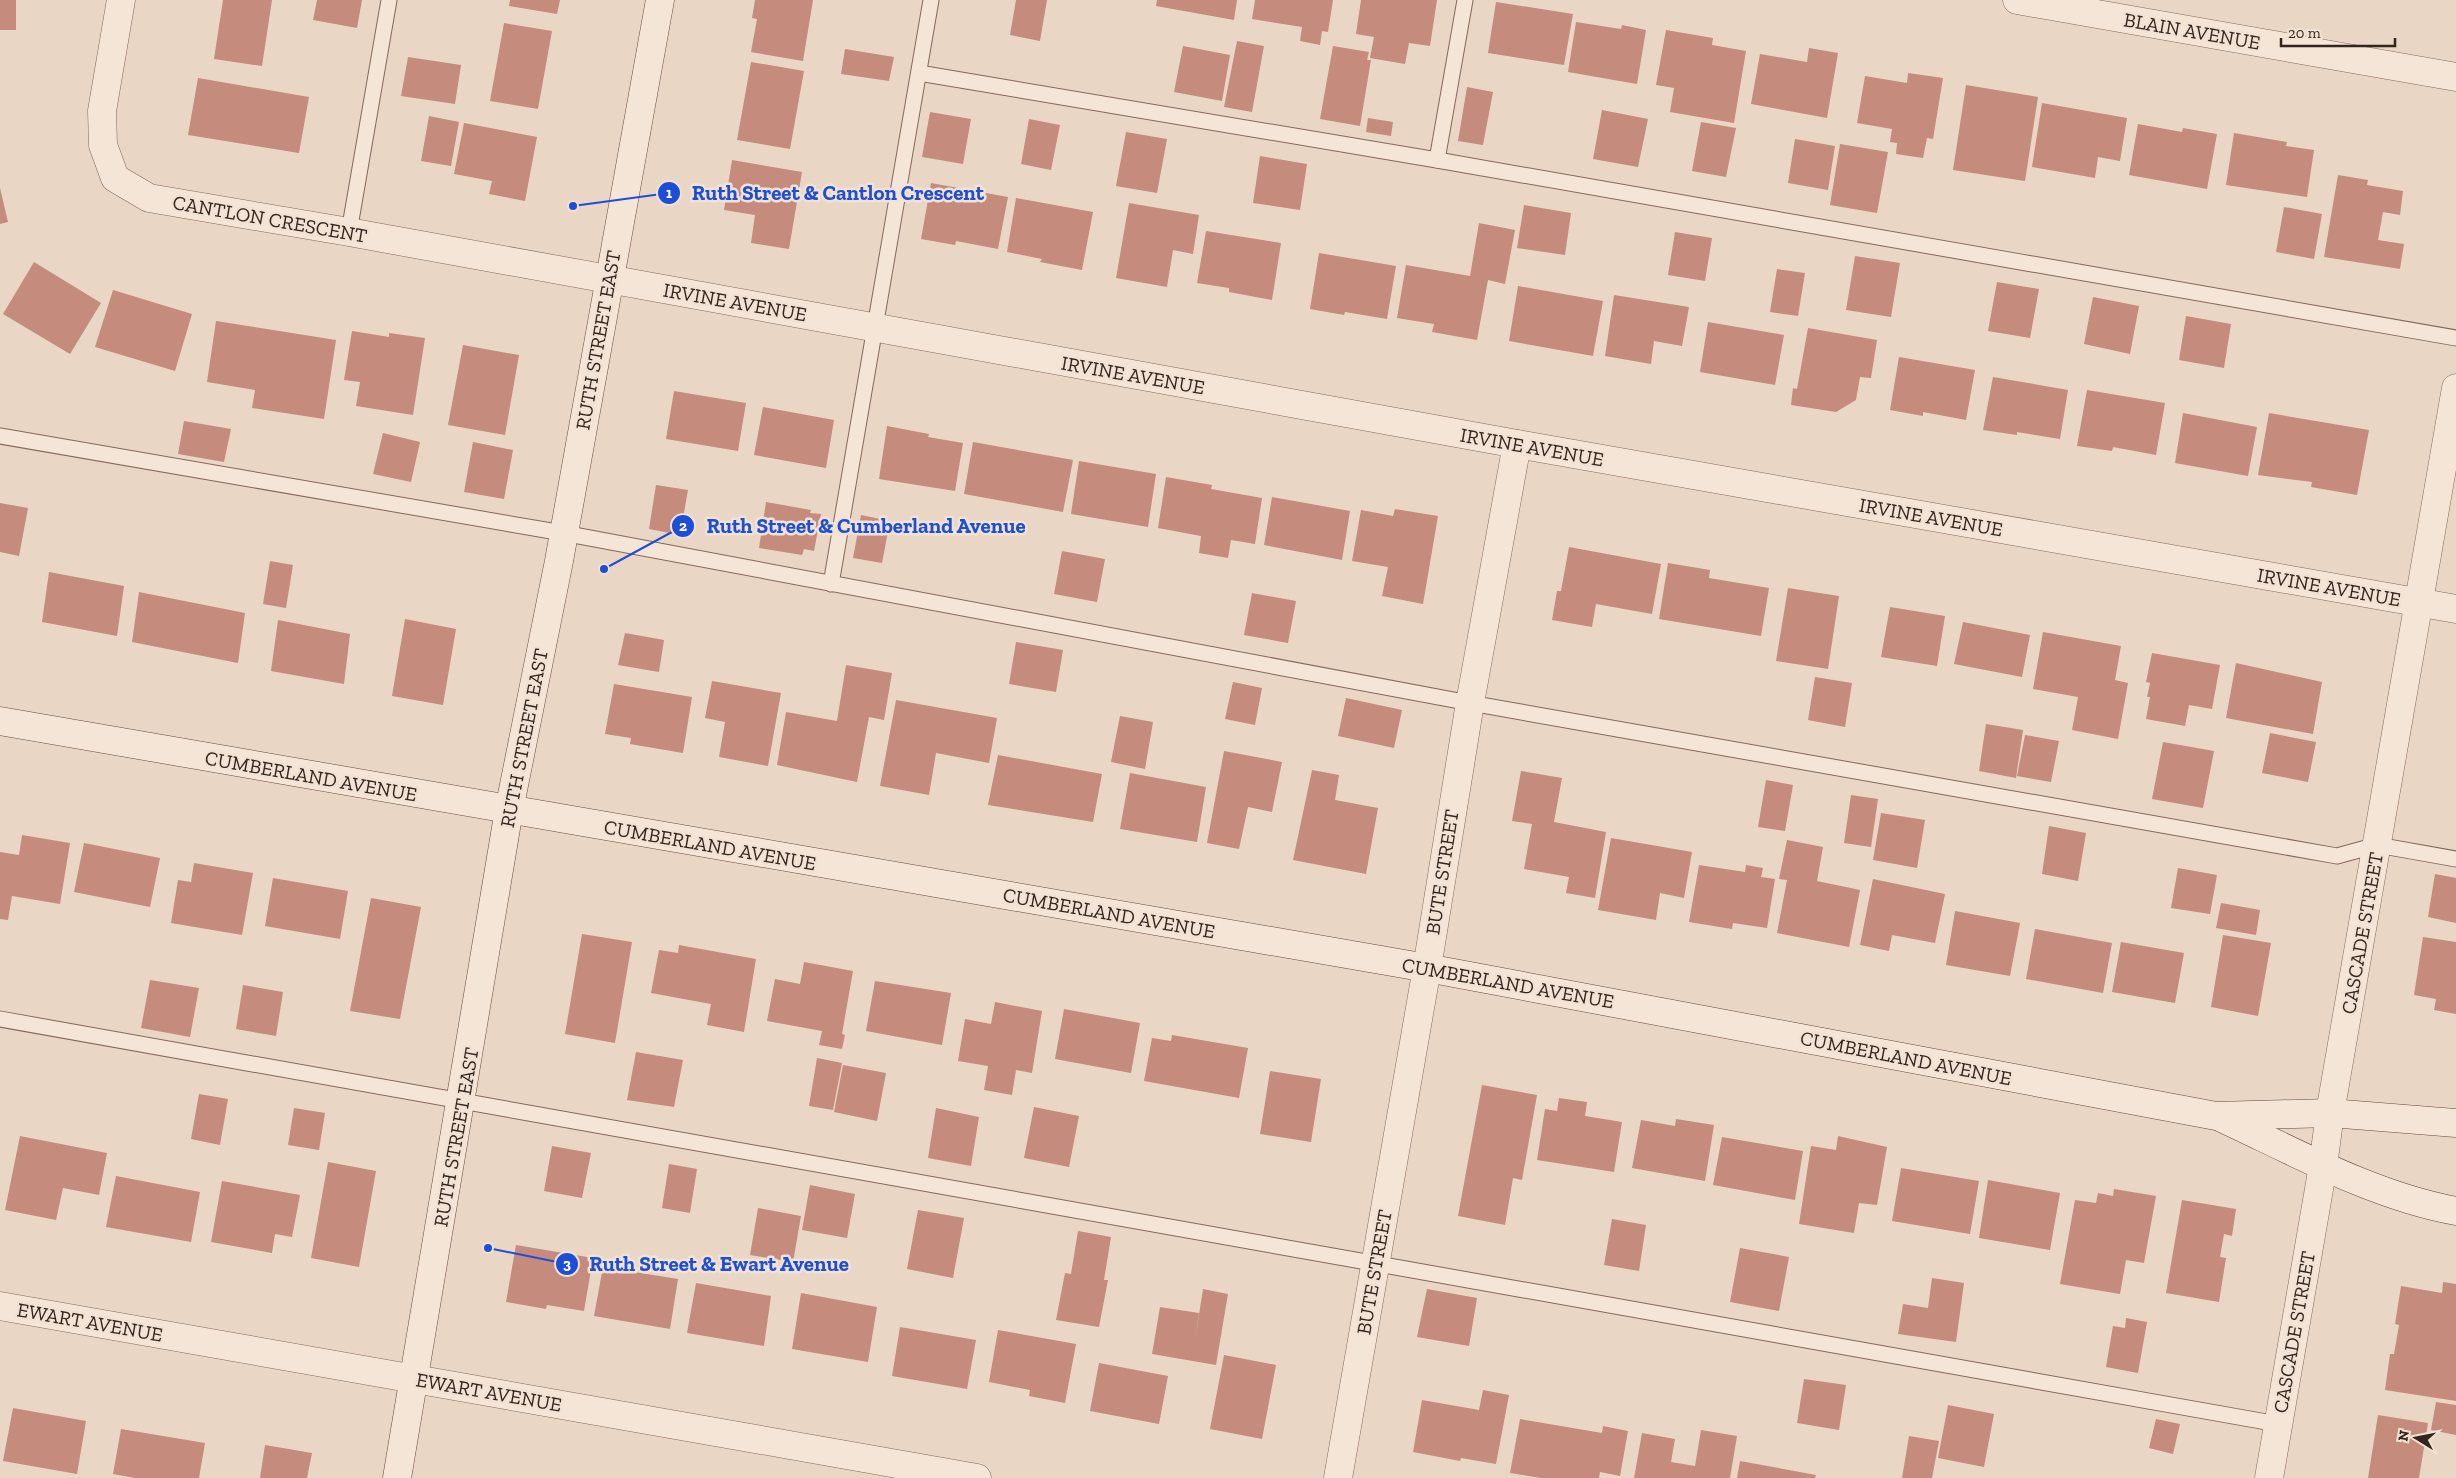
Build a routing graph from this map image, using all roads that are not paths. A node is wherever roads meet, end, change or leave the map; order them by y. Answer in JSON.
{"nodes":[{"id":1,"x":121,"y":0,"type":"edge"},
{"id":2,"x":389,"y":0,"type":"edge"},
{"id":3,"x":660,"y":0,"type":"edge"},
{"id":4,"x":931,"y":0,"type":"edge"},
{"id":5,"x":1465,"y":0,"type":"edge"},
{"id":6,"x":2017,"y":0,"type":"edge"},
{"id":7,"x":919,"y":73,"type":"junction"},
{"id":8,"x":2456,"y":77,"type":"edge"},
{"id":9,"x":1437,"y":160,"type":"junction"},
{"id":10,"x":349,"y":232,"type":"junction"},
{"id":11,"x":608,"y":279,"type":"junction"},
{"id":12,"x":874,"y":328,"type":"junction"},
{"id":13,"x":2456,"y":338,"type":"edge"},
{"id":14,"x":2456,"y":388,"type":"edge"},
{"id":15,"x":0,"y":436,"type":"edge"},
{"id":16,"x":1517,"y":444,"type":"junction"},
{"id":17,"x":563,"y":533,"type":"junction"},
{"id":18,"x":831,"y":584,"type":"junction"},
{"id":19,"x":2418,"y":602,"type":"junction"},
{"id":20,"x":2456,"y":609,"type":"edge"},
{"id":21,"x":1470,"y":703,"type":"junction"},
{"id":22,"x":0,"y":721,"type":"edge"},
{"id":23,"x":509,"y":810,"type":"junction"},
{"id":24,"x":2377,"y":845,"type":"junction"},
{"id":25,"x":2456,"y":859,"type":"edge"},
{"id":26,"x":1427,"y":968,"type":"junction"},
{"id":27,"x":0,"y":1019,"type":"edge"},
{"id":28,"x":463,"y":1098,"type":"junction"},
{"id":29,"x":2330,"y":1113,"type":"junction"},
{"id":30,"x":2216,"y":1116,"type":"junction"},
{"id":31,"x":2456,"y":1123,"type":"edge"},
{"id":32,"x":2323,"y":1166,"type":"junction"},
{"id":33,"x":2456,"y":1211,"type":"edge"},
{"id":34,"x":1376,"y":1259,"type":"junction"},
{"id":35,"x":0,"y":1306,"type":"edge"},
{"id":36,"x":414,"y":1379,"type":"junction"},
{"id":37,"x":2278,"y":1424,"type":"junction"},
{"id":38,"x":397,"y":1478,"type":"edge"},
{"id":39,"x":977,"y":1478,"type":"edge"},
{"id":40,"x":1338,"y":1478,"type":"edge"},
{"id":41,"x":2269,"y":1478,"type":"edge"}],
"edges":[{"from":1,"to":10,"type":"street","name":"CANTLON CRESCENT"},
{"from":2,"to":10,"type":"lane"},
{"from":3,"to":11,"type":"street","name":"RUTH STREET EAST"},
{"from":4,"to":7,"type":"lane"},
{"from":5,"to":9,"type":"lane"},
{"from":6,"to":8,"type":"street","name":"BLAIN AVENUE"},
{"from":7,"to":9,"type":"lane"},
{"from":7,"to":12,"type":"lane"},
{"from":9,"to":13,"type":"lane"},
{"from":10,"to":11,"type":"street","name":"CANTLON CRESCENT"},
{"from":11,"to":12,"type":"street","name":"IRVINE AVENUE"},
{"from":11,"to":17,"type":"street","name":"RUTH STREET EAST"},
{"from":12,"to":16,"type":"street","name":"IRVINE AVENUE"},
{"from":12,"to":18,"type":"lane"},
{"from":14,"to":19,"type":"street","name":"CASCADE STREET"},
{"from":15,"to":17,"type":"lane"},
{"from":16,"to":19,"type":"street","name":"IRVINE AVENUE"},
{"from":16,"to":21,"type":"street","name":"BUTE STREET"},
{"from":17,"to":18,"type":"lane"},
{"from":17,"to":23,"type":"street","name":"RUTH STREET EAST"},
{"from":18,"to":21,"type":"lane"},
{"from":19,"to":20,"type":"street","name":"IRVINE AVENUE"},
{"from":19,"to":24,"type":"street","name":"CASCADE STREET"},
{"from":21,"to":24,"type":"lane"},
{"from":21,"to":26,"type":"street","name":"BUTE STREET"},
{"from":22,"to":23,"type":"street","name":"CUMBERLAND AVENUE"},
{"from":23,"to":26,"type":"street","name":"CUMBERLAND AVENUE"},
{"from":23,"to":28,"type":"street","name":"RUTH STREET EAST"},
{"from":24,"to":25,"type":"lane"},
{"from":24,"to":29,"type":"street","name":"CASCADE STREET"},
{"from":26,"to":30,"type":"street","name":"CUMBERLAND AVENUE"},
{"from":26,"to":34,"type":"street","name":"BUTE STREET"},
{"from":27,"to":28,"type":"lane"},
{"from":28,"to":34,"type":"lane"},
{"from":28,"to":36,"type":"street","name":"RUTH STREET EAST"},
{"from":29,"to":30,"type":"street","name":"CUMBERLAND AVENUE"},
{"from":29,"to":31,"type":"street","name":"CUMBERLAND AVENUE"},
{"from":29,"to":32,"type":"street","name":"CASCADE STREET"},
{"from":30,"to":32,"type":"street","name":"CUMBERLAND AVENUE"},
{"from":32,"to":33,"type":"street","name":"CUMBERLAND AVENUE"},
{"from":32,"to":37,"type":"street","name":"CASCADE STREET"},
{"from":34,"to":37,"type":"lane"},
{"from":34,"to":40,"type":"street","name":"BUTE STREET"},
{"from":35,"to":36,"type":"street","name":"EWART AVENUE"},
{"from":36,"to":38,"type":"street","name":"RUTH STREET EAST"},
{"from":36,"to":39,"type":"street","name":"EWART AVENUE"},
{"from":37,"to":41,"type":"street","name":"CASCADE STREET"}]}
